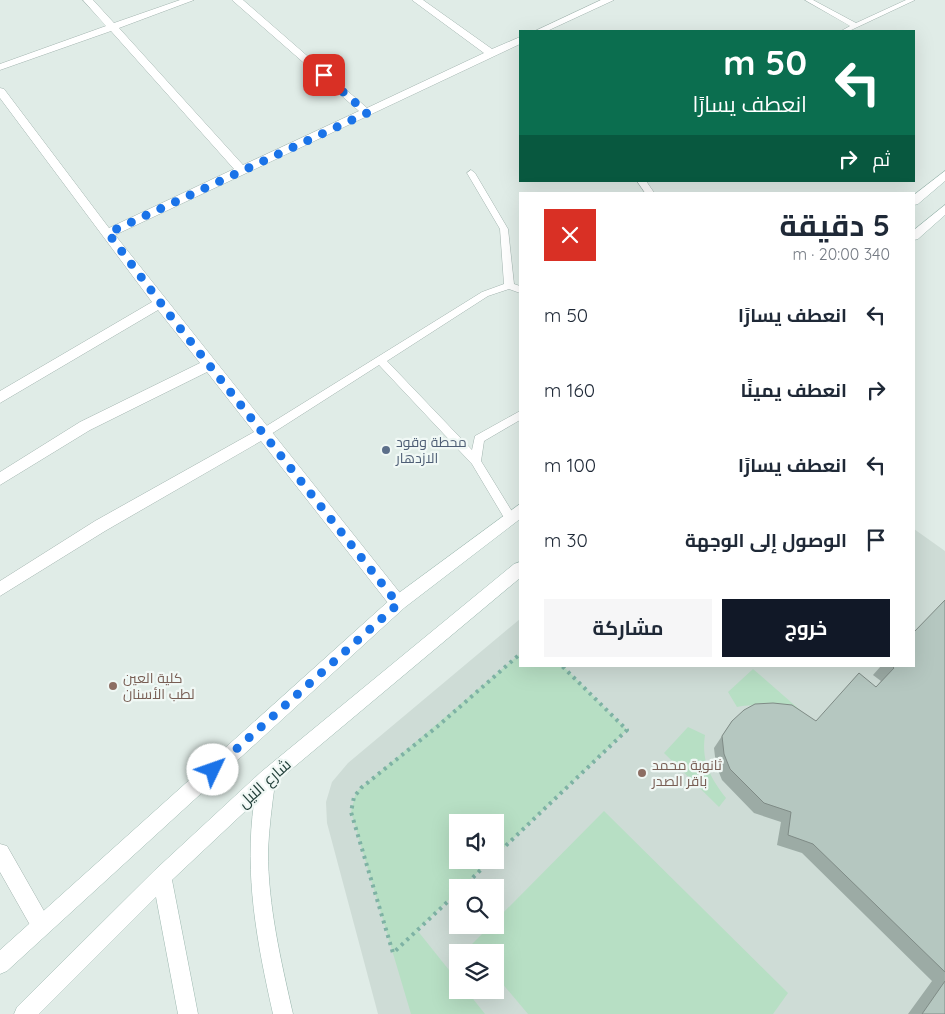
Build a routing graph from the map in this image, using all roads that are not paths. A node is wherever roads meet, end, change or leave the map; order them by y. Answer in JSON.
{"nodes":[{"id":1,"x":88,"y":0,"type":"edge"},
{"id":2,"x":189,"y":0,"type":"edge"},
{"id":3,"x":237,"y":0,"type":"edge"},
{"id":4,"x":416,"y":0,"type":"edge"},
{"id":5,"x":580,"y":0,"type":"edge"},
{"id":6,"x":609,"y":0,"type":"edge"},
{"id":7,"x":808,"y":0,"type":"edge"},
{"id":8,"x":912,"y":0,"type":"edge"},
{"id":9,"x":592,"y":8,"type":"junction"},
{"id":10,"x":856,"y":26,"type":"junction"},
{"id":11,"x":113,"y":27,"type":"junction"},
{"id":12,"x":542,"y":30,"type":"edge"},
{"id":13,"x":846,"y":30,"type":"edge"},
{"id":14,"x":519,"y":40,"type":"edge"},
{"id":15,"x":491,"y":53,"type":"junction"},
{"id":16,"x":0,"y":67,"type":"edge"},
{"id":17,"x":0,"y":91,"type":"edge"},
{"id":18,"x":367,"y":113,"type":"junction"},
{"id":19,"x":242,"y":171,"type":"junction"},
{"id":20,"x":471,"y":173,"type":"dead end"},
{"id":21,"x":945,"y":176,"type":"edge"},
{"id":22,"x":642,"y":182,"type":"edge"},
{"id":23,"x":649,"y":192,"type":"edge"},
{"id":24,"x":915,"y":200,"type":"edge"},
{"id":25,"x":945,"y":209,"type":"edge"},
{"id":26,"x":108,"y":233,"type":"junction"},
{"id":27,"x":915,"y":235,"type":"edge"},
{"id":28,"x":509,"y":286,"type":"junction"},
{"id":29,"x":519,"y":290,"type":"edge"},
{"id":30,"x":160,"y":303,"type":"junction"},
{"id":31,"x":380,"y":360,"type":"junction"},
{"id":32,"x":209,"y":365,"type":"junction"},
{"id":33,"x":0,"y":398,"type":"edge"},
{"id":34,"x":519,"y":416,"type":"edge"},
{"id":35,"x":264,"y":433,"type":"junction"},
{"id":36,"x":476,"y":462,"type":"junction"},
{"id":37,"x":0,"y":479,"type":"edge"},
{"id":38,"x":515,"y":514,"type":"edge"},
{"id":39,"x":519,"y":570,"type":"edge"},
{"id":40,"x":0,"y":589,"type":"edge"},
{"id":41,"x":398,"y":604,"type":"junction"},
{"id":42,"x":267,"y":778,"type":"junction"},
{"id":43,"x":0,"y":854,"type":"edge"},
{"id":44,"x":162,"y":877,"type":"junction"},
{"id":45,"x":41,"y":925,"type":"junction"},
{"id":46,"x":0,"y":964,"type":"edge"},
{"id":47,"x":24,"y":1014,"type":"edge"},
{"id":48,"x":188,"y":1014,"type":"edge"},
{"id":49,"x":283,"y":1014,"type":"edge"}],
"edges":[{"from":1,"to":11,"type":"street"},
{"from":2,"to":11,"type":"street"},
{"from":3,"to":18,"type":"street"},
{"from":4,"to":15,"type":"street"},
{"from":5,"to":9,"type":"street"},
{"from":6,"to":9,"type":"street"},
{"from":7,"to":10,"type":"lane"},
{"from":8,"to":10,"type":"lane"},
{"from":9,"to":12,"type":"street"},
{"from":10,"to":13,"type":"lane"},
{"from":11,"to":16,"type":"street"},
{"from":11,"to":19,"type":"street"},
{"from":14,"to":15,"type":"street"},
{"from":15,"to":18,"type":"street"},
{"from":17,"to":26,"type":"street"},
{"from":18,"to":19,"type":"street"},
{"from":19,"to":26,"type":"street"},
{"from":20,"to":28,"type":"lane"},
{"from":21,"to":24,"type":"street"},
{"from":22,"to":23,"type":"lane"},
{"from":25,"to":27,"type":"street"},
{"from":26,"to":30,"type":"street"},
{"from":28,"to":29,"type":"lane"},
{"from":28,"to":31,"type":"lane"},
{"from":30,"to":32,"type":"street"},
{"from":30,"to":33,"type":"street"},
{"from":31,"to":35,"type":"lane"},
{"from":31,"to":36,"type":"lane"},
{"from":32,"to":35,"type":"street"},
{"from":32,"to":37,"type":"street"},
{"from":34,"to":36,"type":"lane"},
{"from":35,"to":40,"type":"street"},
{"from":35,"to":41,"type":"street"},
{"from":36,"to":38,"type":"lane"},
{"from":38,"to":41,"type":"street"},
{"from":39,"to":42,"type":"street","name":"شارع النيل"},
{"from":41,"to":45,"type":"street"},
{"from":42,"to":44,"type":"street","name":"شارع النيل"},
{"from":42,"to":49,"type":"street"},
{"from":43,"to":45,"type":"street"},
{"from":44,"to":47,"type":"street","name":"شارع النيل"},
{"from":44,"to":48,"type":"street"},
{"from":45,"to":46,"type":"street"}]}
